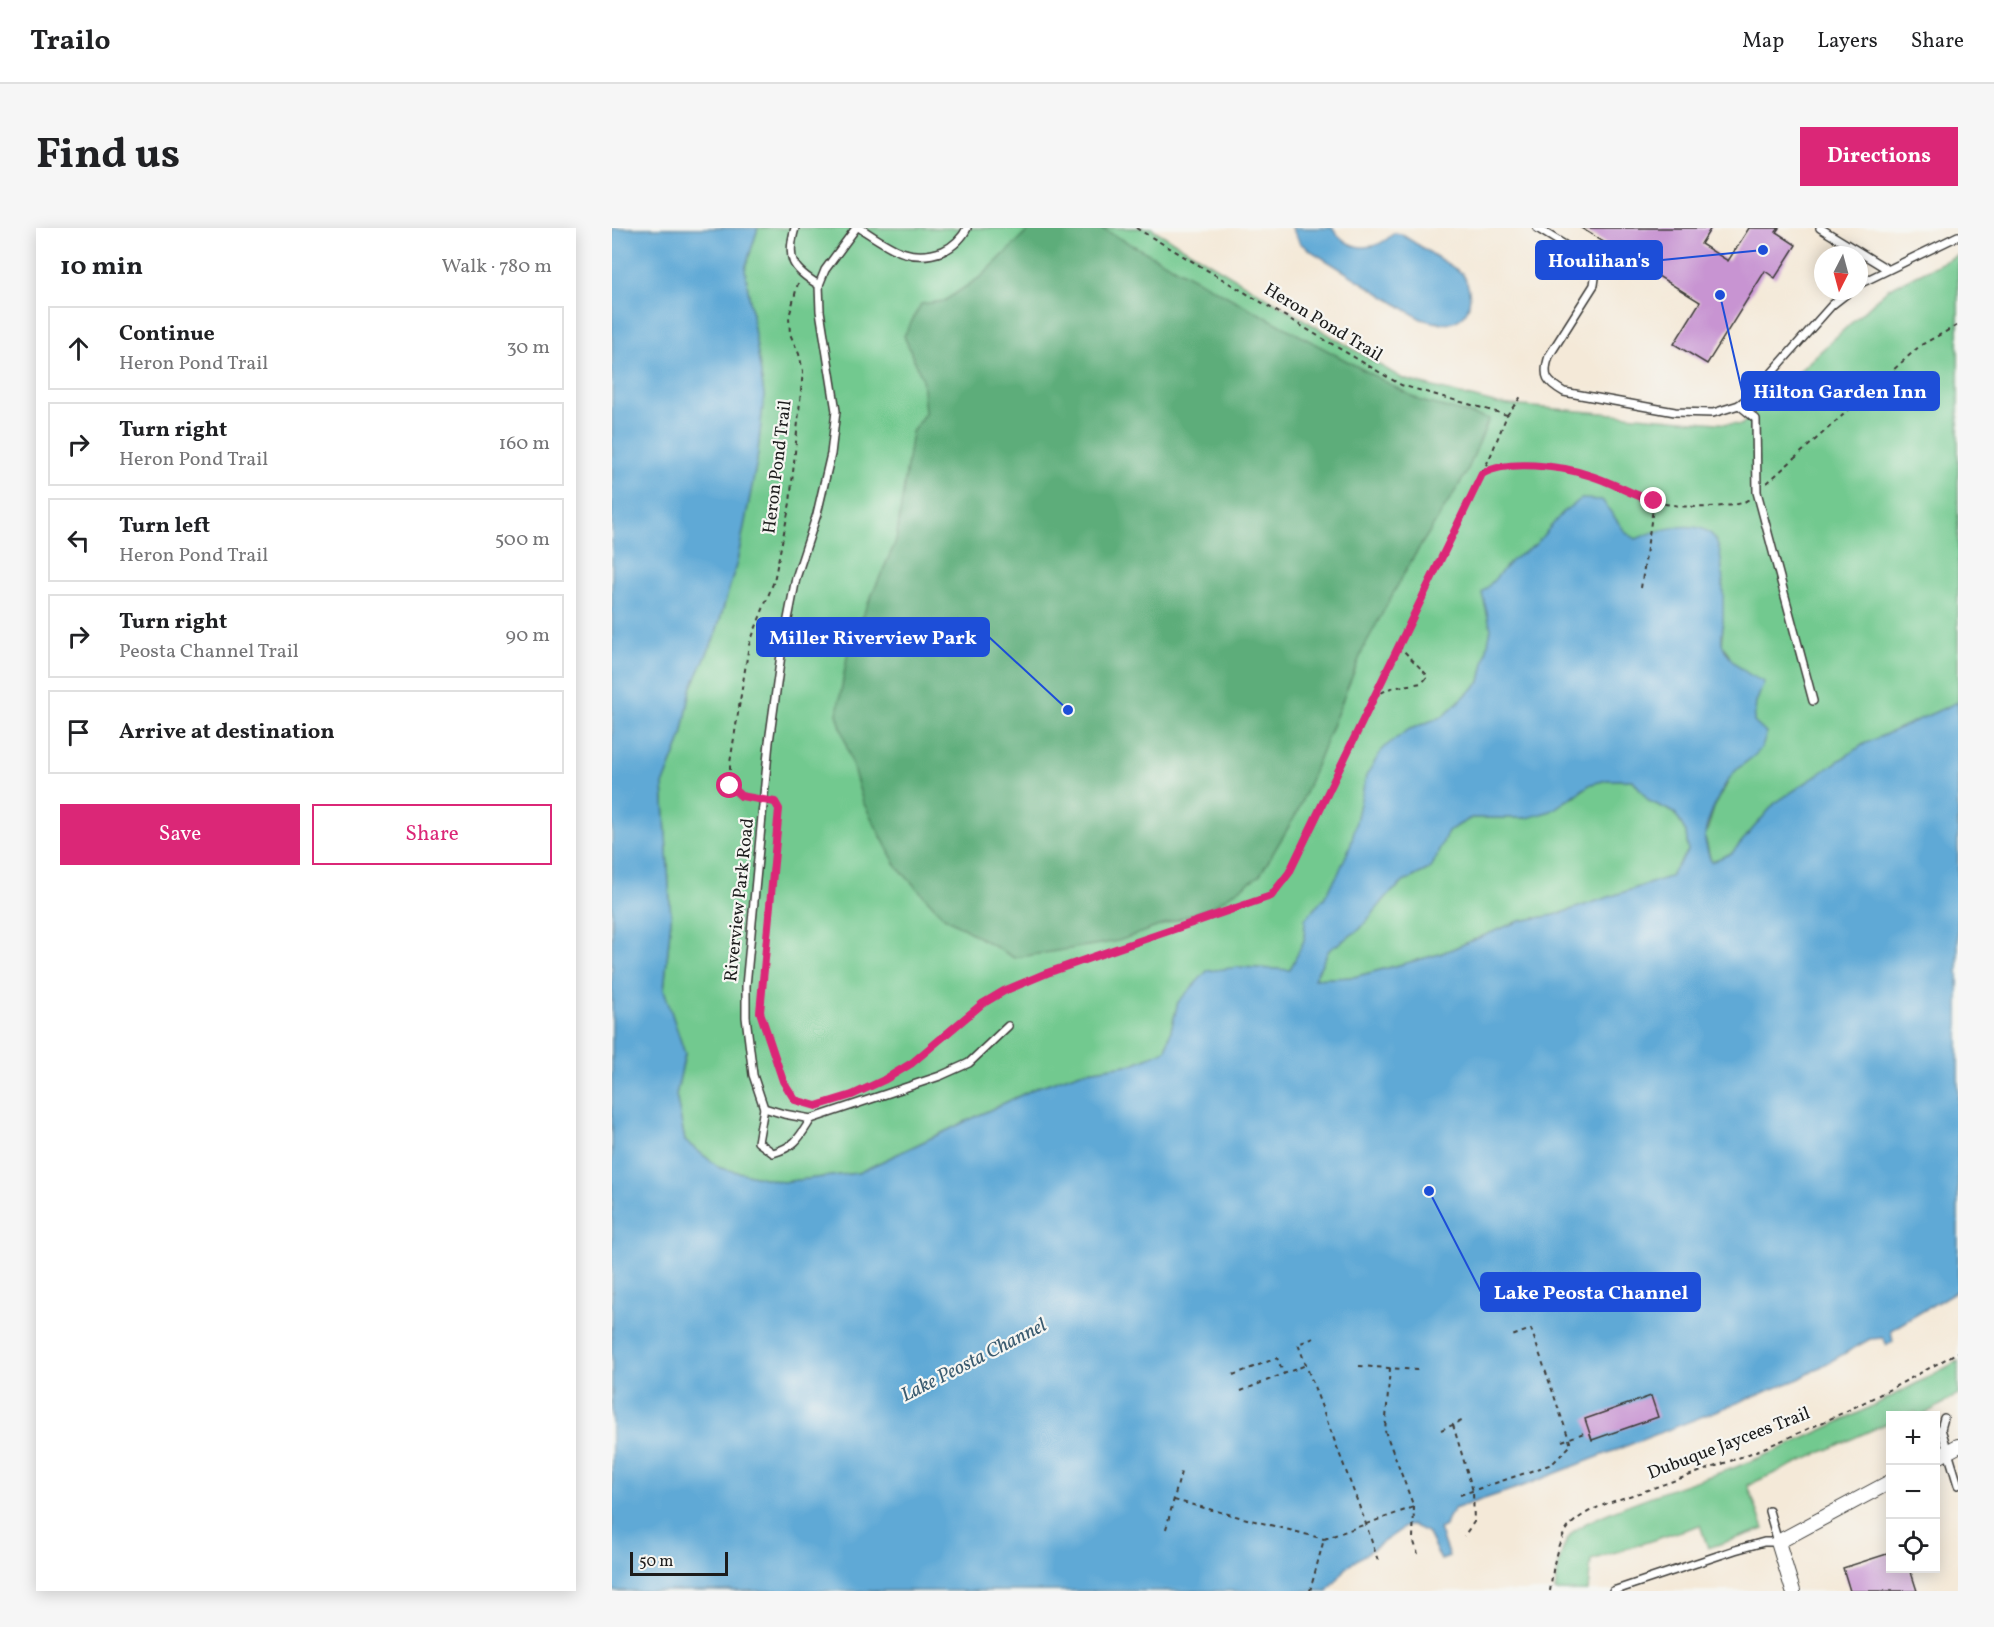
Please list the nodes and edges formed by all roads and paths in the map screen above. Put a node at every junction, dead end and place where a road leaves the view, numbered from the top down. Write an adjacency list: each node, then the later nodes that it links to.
1 (795, 228): 9 (lane)
2 (858, 228): 3 (lane); 11 (lane)
3 (967, 228)
4 (1136, 228): 16 (path, Heron Pond Trail)
5 (1537, 228): 15 (lane)
6 (1820, 228): 8 (lane)
7 (1958, 236): 8 (lane)
8 (1887, 269): 10 (lane)
9 (801, 274): 11 (lane); 24 (path, Heron Pond Trail)
10 (1868, 279)
11 (819, 285): 24 (lane, Riverview Park Road)
12 (1838, 300): 15 (lane)
13 (1958, 325): 18 (path)
14 (1523, 394): 16 (path)
15 (1739, 405): 18 (lane)
16 (1507, 415): 17 (path)
17 (1482, 474): 19 (path); 21 (path)
18 (1757, 492): 19 (path); 23 (lane)
19 (1654, 501): 20 (path)
20 (1641, 588)
21 (1398, 645): 22 (path); 22 (path)
22 (1372, 697): 26 (path)
23 (1813, 701)
24 (764, 800): 27 (path); 28 (lane, Riverview Park Road)
25 (1008, 1026): 29 (lane)
26 (852, 1095)
27 (825, 1103)
28 (765, 1107): 29 (lane); 29 (lane)
29 (811, 1119)
30 (1512, 1336): 50 (path)
31 (1314, 1338): 33 (path)
32 (1958, 1352): 63 (path, Dubuque Jaycees Trail)
33 (1306, 1365): 37 (path); 55 (path)
34 (1359, 1366): 35 (path)
35 (1390, 1368): 36 (path); 53 (path)
36 (1418, 1370)
37 (1284, 1374): 38 (path); 39 (path)
38 (1233, 1375)
39 (1241, 1390)
40 (1944, 1418): 46 (lane)
41 (1464, 1420): 42 (path)
42 (1453, 1425): 43 (path); 50 (path)
43 (1441, 1430)
44 (1584, 1433): 45 (path, bridge)
45 (1562, 1441)
46 (1953, 1449): 49 (lane)
47 (1181, 1472): 52 (path)
48 (1886, 1484): 59 (street)
49 (1958, 1485)
50 (1473, 1491): 51 (path); 57 (path)
51 (1460, 1495)
52 (1174, 1500): 56 (path); 58 (path)
53 (1414, 1507): 55 (path); 60 (path)
54 (1769, 1511): 59 (lane)
55 (1366, 1524): 58 (path); 61 (path)
56 (1166, 1529)
57 (1464, 1536)
58 (1324, 1539): 62 (path)
59 (1778, 1542): 64 (lane); 65 (street)
60 (1418, 1554)
61 (1378, 1561)
62 (1310, 1591)
63 (1550, 1591)
64 (1613, 1591)
65 (1793, 1591)

